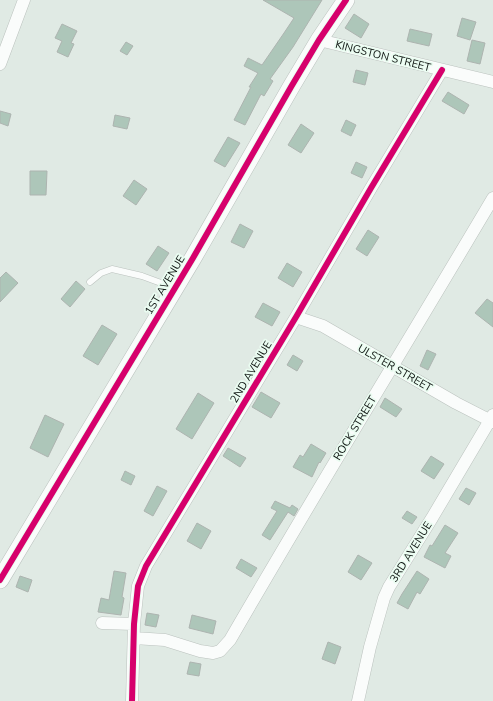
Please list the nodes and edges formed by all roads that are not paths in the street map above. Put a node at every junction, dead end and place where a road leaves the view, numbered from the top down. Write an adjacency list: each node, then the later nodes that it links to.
1 (24, 0): 4 (street)
2 (346, 0): 3 (street, 1ST AVENUE)
3 (319, 40): 5 (street, KINGSTON STREET); 9 (street, 1ST AVENUE)
4 (0, 64)
5 (442, 70): 6 (street, KINGSTON STREET); 10 (street, 2ND AVENUE)
6 (493, 82)
7 (493, 198): 11 (street, ROCK STREET)
8 (90, 282): 9 (lane)
9 (173, 291): 13 (street, 1ST AVENUE)
10 (296, 317): 11 (street, ULSTER STREET); 15 (street, 2ND AVENUE)
11 (392, 366): 12 (street, ULSTER STREET); 16 (street, ROCK STREET)
12 (492, 419): 18 (street, 3RD AVENUE)
13 (0, 580)
14 (102, 623): 15 (street)
15 (134, 624): 16 (street, 2ND AVENUE)
16 (134, 638): 17 (street, 2ND AVENUE)
17 (132, 701)
18 (358, 701)

